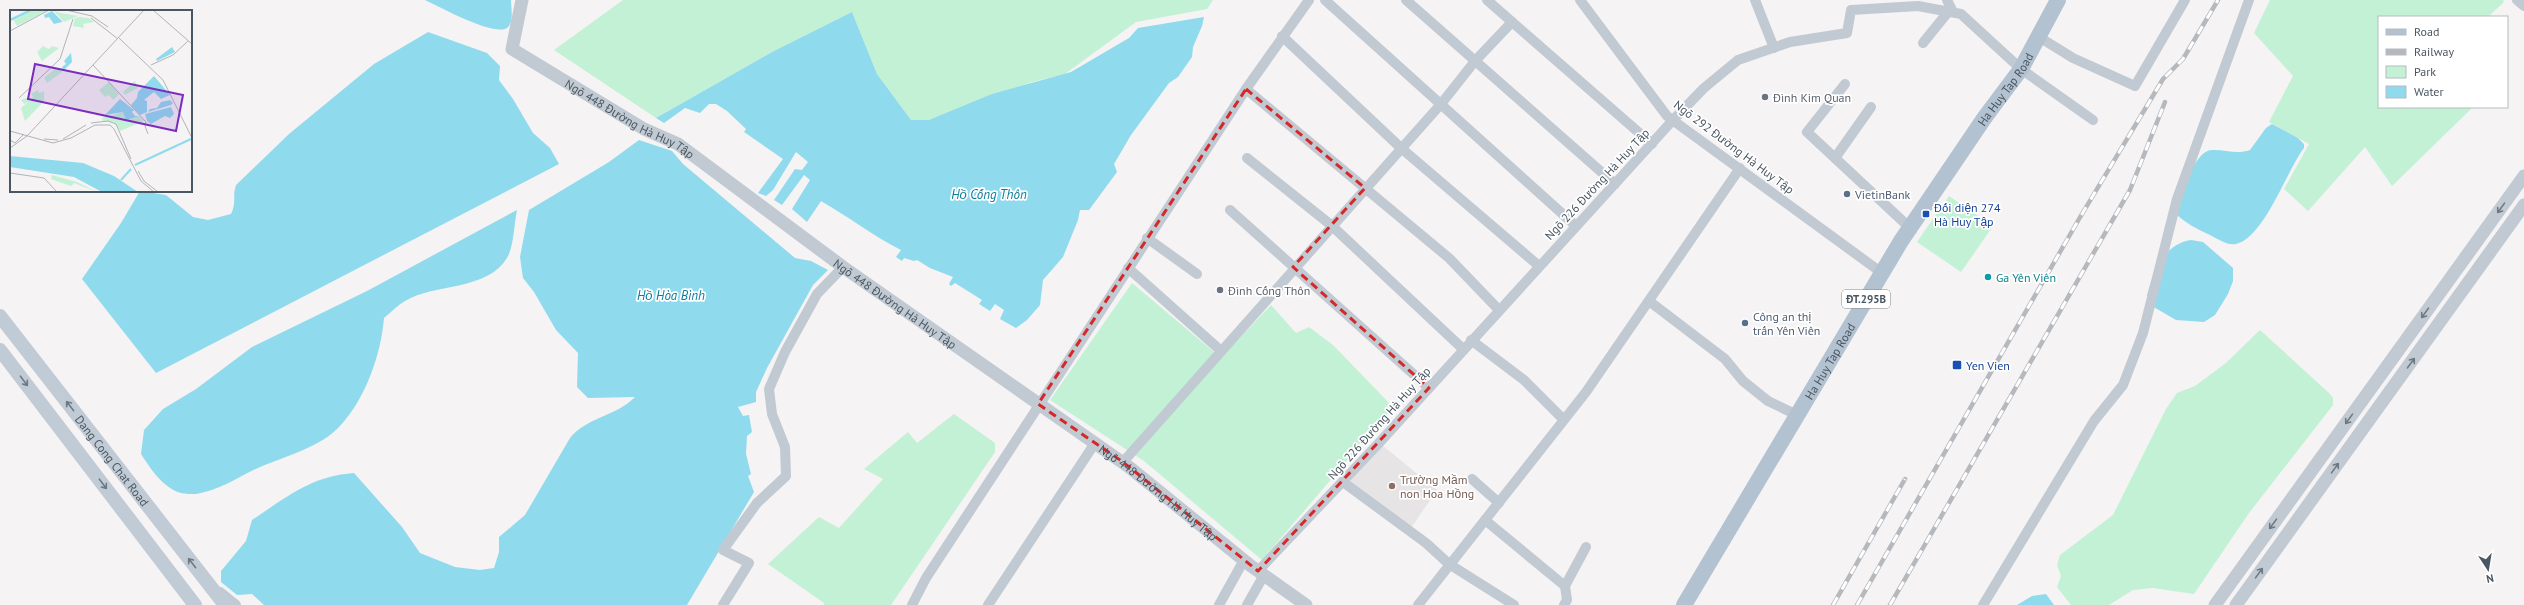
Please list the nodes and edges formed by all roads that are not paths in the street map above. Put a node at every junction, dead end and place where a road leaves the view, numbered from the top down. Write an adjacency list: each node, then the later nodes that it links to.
1 (522, 0): 45 (street, Ngõ 448 Đường Hà Huy Tập)
2 (1309, 0): 16 (street)
3 (1325, 0): 24 (street)
4 (1406, 0): 20 (street)
5 (1487, 0): 15 (street)
6 (1580, 0): 26 (street, Ngõ 292 Đường Hà Huy Tập)
7 (1755, 0): 19 (street)
8 (1947, 0): 14 (street)
9 (2058, 0): 17 (main road, Ha Huy Tap Road / ĐT.295B)
10 (2185, 0): 17 (street)
11 (2249, 0): 86 (street)
12 (2517, 0): 13 (street)
13 (2524, 6)
14 (1950, 12): 18 (street); 19 (street, Ngõ 226 Đường Hà Huy Tập); 21 (street, Ngõ 226 Đường Hà Huy Tập)
15 (1512, 22): 20 (street); 28 (street)
16 (1282, 36): 23 (street); 29 (street)
17 (2039, 37): 21 (main road, Ha Huy Tap Road / ĐT.295B)
18 (1924, 43)
19 (1774, 48): 26 (street, Ngõ 226 Đường Hà Huy Tập)
20 (1475, 61): 24 (street); 34 (street)
21 (2021, 69): 27 (street, Ngõ 226 Đường Hà Huy Tập); 40 (main road, Ha Huy Tap Road / ĐT.295B)
22 (1845, 84): 31 (street)
23 (1246, 89): 35 (street); 41 (street)
24 (1441, 104): 29 (street); 39 (street)
25 (1871, 107): 31 (street)
26 (1674, 120): 28 (street, Ngõ 226 Đường Hà Huy Tập); 32 (street, Ngõ 292 Đường Hà Huy Tập)
27 (2093, 120)
28 (1652, 144): 34 (street, Ngõ 226 Đường Hà Huy Tập)
29 (1400, 148): 35 (street); 44 (street)
30 (1247, 158): 38 (street)
31 (1835, 158): 40 (street)
32 (1740, 168): 48 (street, Ngõ 292 Đường Hà Huy Tập); 50 (street)
33 (2524, 176): 42 (street, one-way to 42)
34 (1615, 184): 39 (street, Ngõ 226 Đường Hà Huy Tập)
35 (1365, 188): 38 (street); 51 (street)
36 (2524, 205): 43 (street)
37 (1230, 210): 47 (street)
38 (1331, 226): 47 (street); 54 (street)
39 (1576, 226): 44 (street, Ngõ 226 Đường Hà Huy Tập)
40 (1910, 227): 48 (main road, Ha Huy Tap Road / ĐT.295B)
41 (1147, 238): 46 (street); 49 (street)
42 (2477, 242): 43 (street); 87 (street, one-way to 87)
43 (2490, 252): 88 (street, one-way to 43)
44 (1539, 266): 51 (street, Ngõ 226 Đường Hà Huy Tập)
45 (843, 267): 58 (street, Ngõ 448 Đường Hà Huy Tập); 76 (street)
46 (1128, 268): 56 (street); 58 (street)
47 (1293, 268): 56 (street); 57 (street)
48 (1882, 273): 59 (main road, Ha Huy Tap Road / ĐT.295B)
49 (1197, 274)
50 (1649, 301): 59 (street); 60 (street)
51 (1499, 310): 53 (street, Ngõ 226 Đường Hà Huy Tập)
52 (0, 316): 71 (main road, Dang Cong Chat Road, one-way to 52)
53 (1471, 340): 54 (street, Ngõ 226 Đường Hà Huy Tập); 60 (street)
54 (1463, 349): 57 (street, Ngõ 226 Đường Hà Huy Tập)
55 (0, 350): 73 (main road, Dang Cong Chat Road, one-way to 73)
56 (1220, 350): 62 (street)
57 (1428, 388): 64 (street, Ngõ 226 Đường Hà Huy Tập)
58 (1038, 404): 61 (street, Ngõ 448 Đường Hà Huy Tập); 77 (street)
59 (1797, 415): 85 (main road, Ha Huy Tap Road / ĐT.295B)
60 (1563, 419): 65 (street)
61 (1095, 443): 62 (street, Ngõ 448 Đường Hà Huy Tập); 78 (street)
62 (1123, 462): 68 (street, Ngõ 448 Đường Hà Huy Tập)
63 (1472, 479): 65 (street)
64 (1342, 482): 69 (street); 70 (street, Ngõ 226 Đường Hà Huy Tập)
65 (1499, 503): 66 (street)
66 (1485, 520): 69 (street); 72 (street)
67 (1586, 547): 72 (street)
68 (1244, 560): 70 (street, Ngõ 448 Đường Hà Huy Tập); 79 (street)
69 (1449, 564): 82 (street); 83 (street)
70 (1261, 573): 80 (street, Ngõ 226 Đường Hà Huy Tập); 81 (street, Ngõ 448 Đường Hà Huy Tập)
71 (204, 578): 74 (main road, Dang Cong Chat Road); 75 (street)
72 (1565, 586): 84 (street)
73 (195, 605)
74 (225, 605)
75 (236, 605)
76 (723, 605)
77 (912, 605)
78 (988, 605)
79 (1219, 605)
80 (1247, 605)
81 (1306, 605)
82 (1418, 605)
83 (1514, 605)
84 (1564, 605)
85 (1684, 605)
86 (1983, 605)
87 (2215, 605)
88 (2236, 605)

